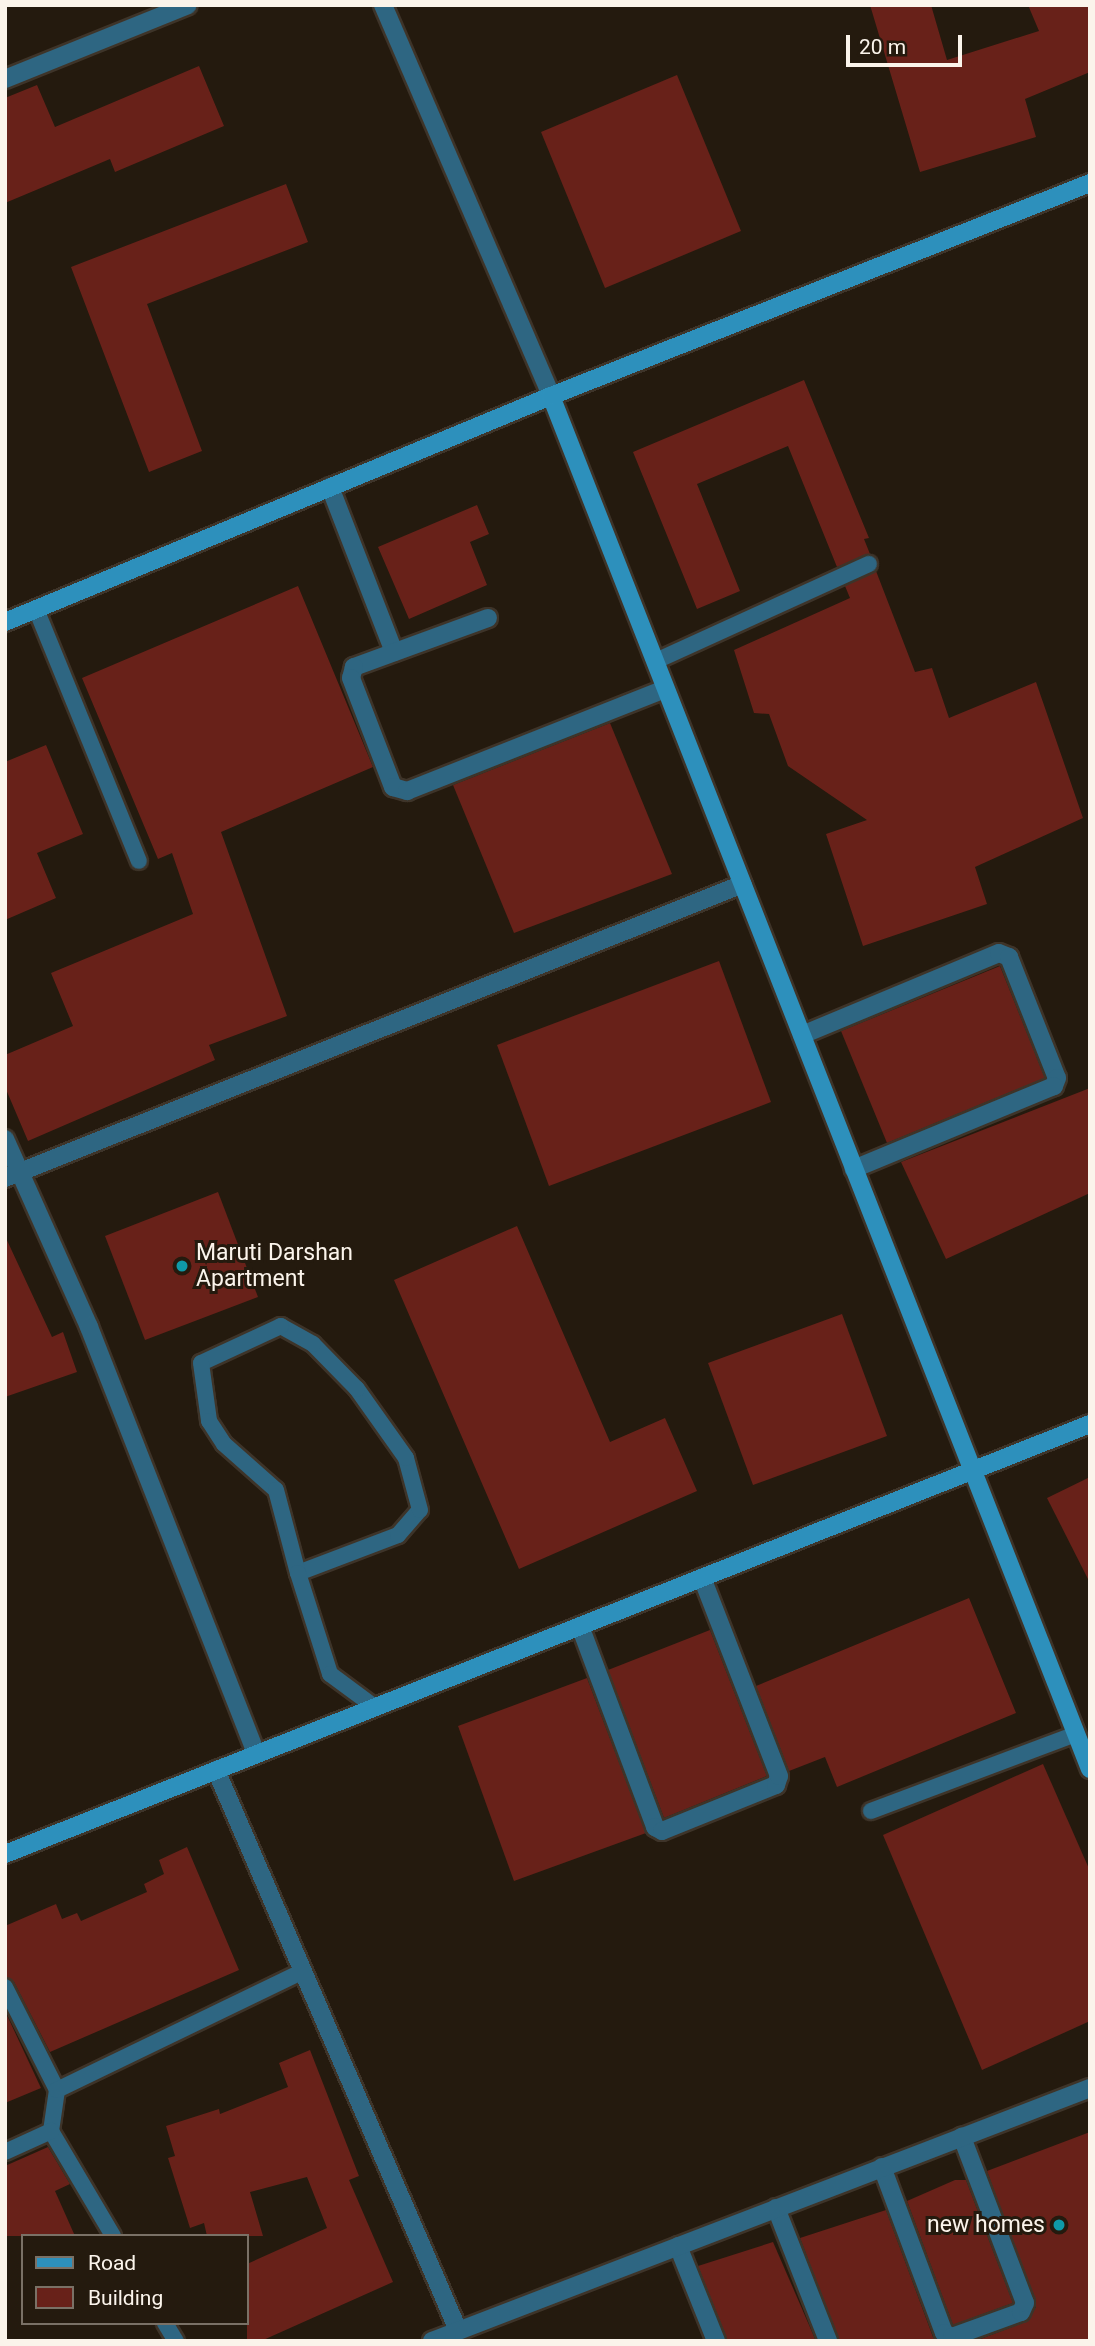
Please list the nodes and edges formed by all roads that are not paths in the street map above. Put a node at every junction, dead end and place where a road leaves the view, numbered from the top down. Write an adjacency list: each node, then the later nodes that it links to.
1 (188, 5): 3 (street)
2 (383, 5): 5 (street)
3 (5, 79)
4 (1090, 183): 5 (street)
5 (551, 396): 6 (street); 12 (street)
6 (330, 487): 8 (street); 11 (street)
7 (869, 564): 12 (lane)
8 (36, 609): 10 (street); 14 (lane)
9 (488, 618): 11 (street)
10 (5, 621)
11 (394, 652): 13 (street)
12 (656, 661): 13 (street)
13 (664, 689): 15 (street)
14 (139, 861)
15 (743, 884): 16 (street); 19 (street)
16 (802, 1035): 18 (street); 18 (street)
17 (5, 1139): 19 (street)
18 (855, 1169): 21 (street)
19 (12, 1175): 27 (street)
20 (1090, 1424): 21 (street)
21 (973, 1470): 23 (street); 26 (street)
22 (298, 1573): 22 (lane); 25 (lane)
23 (702, 1577): 24 (street); 24 (street)
24 (580, 1626): 25 (street)
25 (376, 1708): 27 (street)
26 (1076, 1734): 29 (street); 30 (lane)
27 (257, 1754): 28 (street)
28 (216, 1769): 31 (street); 32 (street)
29 (1090, 1769)
30 (871, 1811)
31 (5, 1854)
32 (303, 1971): 35 (lane); 44 (street)
33 (5, 1987): 35 (lane)
34 (1090, 2088): 37 (street)
35 (57, 2091): 36 (lane)
36 (51, 2131): 38 (lane); 41 (lane)
37 (962, 2137): 39 (street); 39 (street)
38 (5, 2152)
39 (882, 2167): 40 (street)
40 (771, 2210): 42 (street); 48 (street); 49 (street)
41 (112, 2234)
42 (678, 2246): 44 (street); 47 (street)
43 (166, 2325): 45 (lane)
44 (458, 2330): 46 (street)
45 (176, 2341)
46 (432, 2341)
47 (716, 2341)
48 (816, 2341)
49 (828, 2341)

